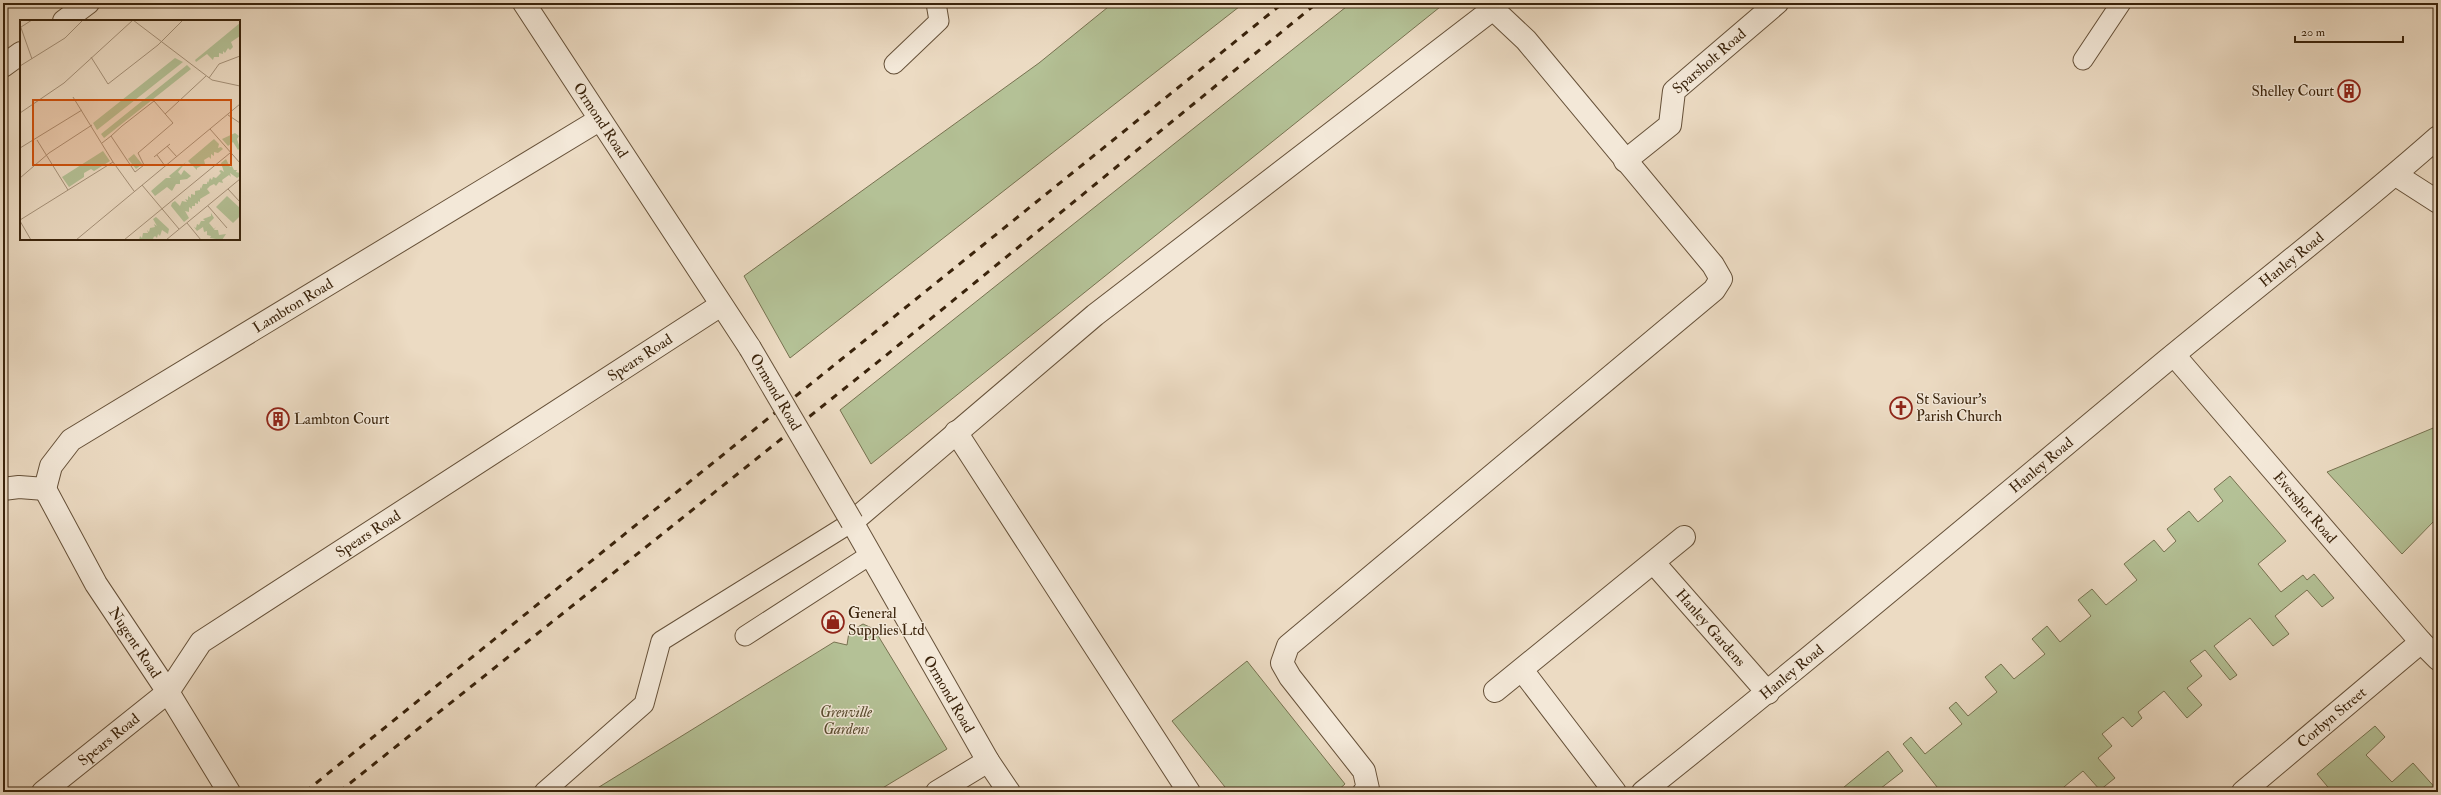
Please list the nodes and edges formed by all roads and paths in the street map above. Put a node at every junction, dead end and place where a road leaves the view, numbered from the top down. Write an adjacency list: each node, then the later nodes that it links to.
1 (88, 3): 7 (street)
2 (524, 3): 10 (street, Ormond Road)
3 (936, 3): 9 (lane)
4 (1777, 3): 12 (street, Sparsholt Road)
5 (2121, 3): 8 (lane)
6 (1494, 6): 12 (street); 17 (street)
7 (65, 20)
8 (2083, 60)
9 (894, 64)
10 (599, 120): 15 (street, Ormond Road); 19 (street, Lambton Road)
11 (2438, 137): 13 (street, Hanley Road)
12 (1625, 161): 38 (street)
13 (2396, 174): 14 (street); 16 (street, Hanley Road)
14 (2438, 202)
15 (721, 305): 20 (street, Ormond Road, bridge); 29 (street, Spears Road)
16 (2174, 355): 25 (street, Evershot Road); 30 (street, Hanley Road)
17 (956, 432): 20 (street); 37 (street)
18 (3, 489): 19 (street)
19 (45, 489): 29 (street, Nugent Road)
20 (852, 522): 22 (street, Ormond Road); 34 (lane)
21 (1684, 537): 23 (street)
22 (870, 555): 24 (lane); 31 (street, Ormond Road)
23 (1654, 563): 27 (street); 30 (street, Hanley Gardens)
24 (745, 636)
25 (2421, 642): 26 (street, Evershot Road); 41 (street, Corbyn Street)
26 (2438, 659)
27 (1522, 670): 28 (street); 39 (street)
28 (1495, 691)
29 (168, 692): 32 (street, Spears Road); 33 (street, Nugent Road)
30 (1768, 693): 40 (street, Hanley Road)
31 (988, 761): 35 (street); 36 (street, Ormond Road)
32 (43, 792)
33 (229, 792)
34 (544, 792)
35 (937, 792)
36 (1010, 792)
37 (1189, 792)
38 (1364, 792)
39 (1615, 792)
40 (1643, 792)
41 (2243, 792)

